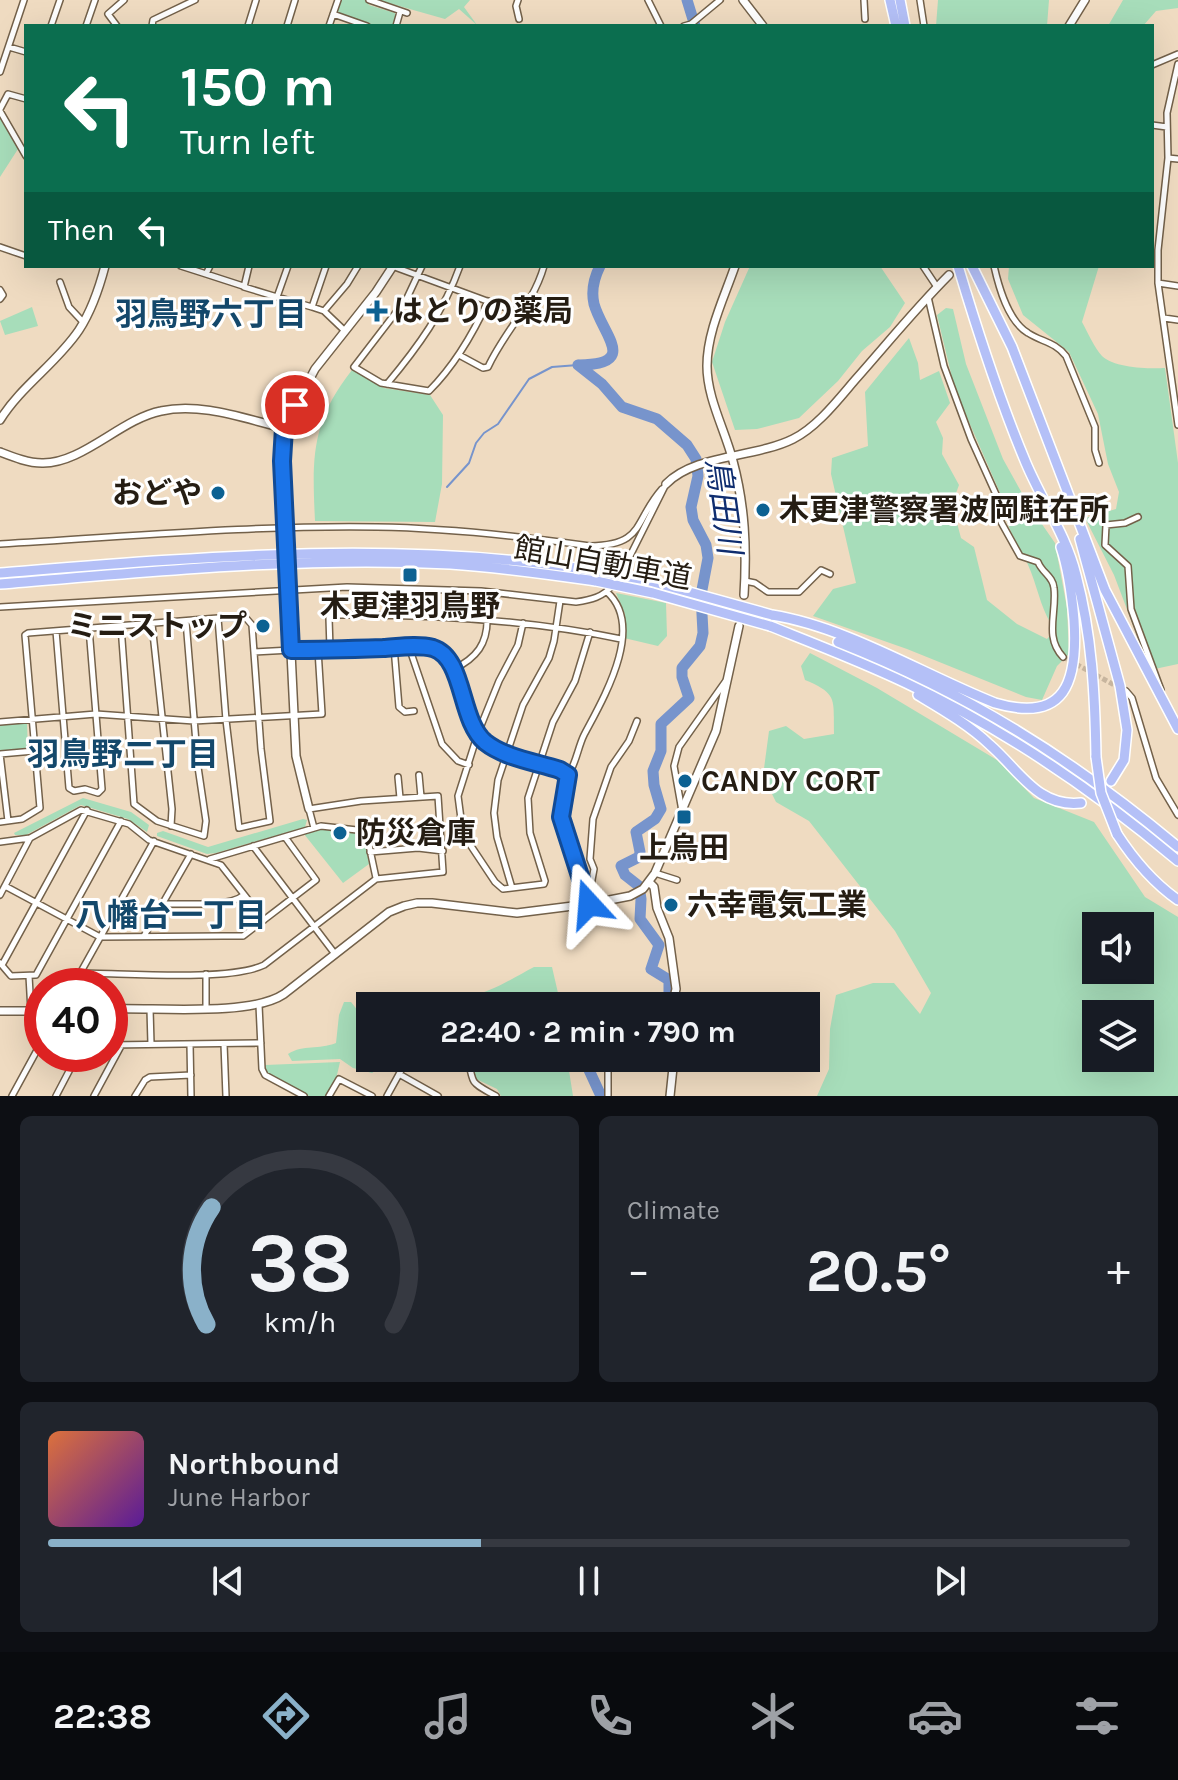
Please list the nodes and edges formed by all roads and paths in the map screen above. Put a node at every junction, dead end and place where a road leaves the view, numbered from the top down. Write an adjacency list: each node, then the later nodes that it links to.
1 (24, 0): 38 (street)
2 (60, 0): 22 (street)
3 (95, 0): 23 (street)
4 (124, 0): 24 (street)
5 (195, 0): 25 (street)
6 (256, 0): 26 (street)
7 (295, 0): 27 (street)
8 (338, 0): 19 (street)
9 (369, 0): 30 (street)
10 (518, 0): 20 (street)
11 (648, 0): 31 (street)
12 (720, 0): 32 (street)
13 (864, 0): 21 (street)
14 (890, 0): 34 (highway)
15 (900, 0): 35 (highway)
16 (920, 0): 36 (street)
17 (1085, 0): 37 (street)
18 (744, 1): 33 (street)
19 (333, 14): 28 (street); 29 (street)
20 (519, 19)
21 (865, 19)
22 (52, 24)
23 (87, 24)
24 (116, 24)
25 (152, 24)
26 (249, 24)
27 (288, 24)
28 (330, 24)
29 (361, 24)
30 (397, 24)
31 (660, 24)
32 (691, 24)
33 (761, 24)
34 (896, 24)
35 (905, 24)
36 (924, 24)
37 (1070, 24)
38 (9, 47): 39 (street); 43 (street)
39 (24, 51)
40 (1178, 54): 41 (street)
41 (1154, 64)
42 (1178, 64): 47 (street)
43 (0, 72)
44 (24, 98): 45 (street)
45 (0, 110): 48 (street)
46 (1154, 125): 47 (street)
47 (1167, 127): 49 (street)
48 (24, 152)
49 (1168, 158): 50 (street); 74 (street)
50 (1178, 159)
51 (0, 247): 52 (street)
52 (24, 253)
53 (104, 268): 89 (street)
54 (187, 268): 70 (street)
55 (209, 268): 70 (street)
56 (249, 268): 76 (street)
57 (287, 268): 80 (street)
58 (325, 268): 84 (street)
59 (357, 268): 86 (street)
60 (391, 268): 90 (street)
61 (397, 268): 72 (street)
62 (421, 268): 72 (street)
63 (459, 268): 78 (street)
64 (543, 268): 91 (street)
65 (734, 268): 97 (street)
66 (924, 268): 77 (street)
67 (959, 268): 101 (highway)
68 (973, 268): 99 (highway)
69 (995, 268): 98 (street)
70 (206, 274): 76 (street)
71 (949, 275): 77 (street)
72 (419, 276): 78 (street); 92 (street)
73 (60, 282): 89 (street)
74 (1158, 283): 75 (street); 87 (street)
75 (1178, 286)
76 (244, 287): 80 (street)
77 (937, 287): 81 (street)
78 (452, 288): 83 (street); 92 (street)
79 (0, 290): 82 (street)
80 (277, 297): 84 (street)
81 (928, 297): 97 (street); 134 (street)
82 (0, 299)
83 (488, 301): 85 (street); 91 (street)
84 (312, 307): 86 (street)
85 (506, 308)
86 (324, 311): 90 (street)
87 (1164, 318): 88 (street); 94 (street)
88 (1178, 320)
89 (83, 322): 93 (street)
90 (345, 331): 95 (street)
91 (459, 355): 92 (street)
92 (387, 385)
93 (0, 420)
94 (1178, 425)
95 (284, 428): 96 (street); 103 (street)
96 (0, 452)
97 (732, 458): 100 (street); 108 (street)
98 (1099, 463)
99 (1064, 481): 152 (highway); 162 (highway)
100 (666, 484): 103 (street); 111 (street)
101 (1048, 506): 118 (highway); 196 (highway, bridge)
102 (1138, 517): 148 (street)
103 (285, 529): 104 (street); 110 (street, bridge)
104 (0, 544)
105 (0, 573): 107 (highway, 館山自動車道)
106 (830, 574): 108 (street)
107 (596, 576): 109 (highway, 館山自動車道); 118 (highway, 館山自動車道, bridge)
108 (745, 581): 112 (street)
109 (0, 584)
110 (288, 590): 113 (street); 114 (street); 130 (street)
111 (607, 592): 113 (street); 127 (street)
112 (744, 595)
113 (560, 601): 124 (street)
114 (0, 607)
115 (218, 618): 117 (street); 133 (street); 147 (street)
116 (487, 618): 119 (street); 132 (street); 135 (street)
117 (186, 621): 120 (street); 149 (street)
118 (771, 621): 137 (highway, 館山自動車道); 181 (highway, 館山自動車道)
119 (523, 623): 124 (street); 153 (street)
120 (152, 624): 121 (street); 146 (street)
121 (121, 626): 123 (street); 142 (street)
122 (739, 626): 136 (street)
123 (89, 628): 125 (street); 140 (street)
124 (557, 628): 126 (street); 156 (street)
125 (56, 631): 141 (street); 145 (street)
126 (590, 632): 127 (street); 157 (street)
127 (621, 639): 160 (street)
128 (394, 647): 129 (street); 132 (street); 139 (street)
129 (409, 647): 135 (street); 158 (street)
130 (291, 650): 131 (street); 133 (street); 143 (street)
131 (318, 650): 132 (street); 143 (street)
132 (330, 650)
133 (254, 652): 144 (street)
134 (1063, 657)
135 (454, 669): 153 (street)
136 (729, 678): 169 (street); 169 (street)
137 (906, 683): 165 (highway); 186 (highway, 館山自動車道)
138 (1126, 691): 166 (street)
139 (414, 711)
140 (96, 714): 141 (street); 141 (street); 142 (street)
141 (63, 715): 145 (street)
142 (129, 715): 146 (street); 174 (street)
143 (294, 716): 144 (street); 167 (street)
144 (258, 718): 147 (street); 147 (street)
145 (30, 719): 151 (street); 154 (street)
146 (162, 719): 149 (street); 174 (street)
147 (226, 720): 149 (street)
148 (1178, 720)
149 (194, 721): 174 (street)
150 (637, 721): 199 (street)
151 (0, 722)
152 (1178, 729)
153 (478, 733): 156 (street); 158 (street)
154 (34, 751): 155 (street); 171 (street)
155 (0, 754): 171 (street)
156 (506, 754): 157 (street); 192 (street)
157 (538, 763): 160 (street); 192 (street)
158 (469, 765): 192 (street)
159 (419, 775): 163 (street)
160 (568, 775): 199 (street)
161 (398, 777): 164 (street)
162 (1111, 781)
163 (421, 797): 164 (street); 182 (street)
164 (400, 798): 167 (street)
165 (1081, 803)
166 (1175, 806): 170 (street)
167 (309, 809): 175 (street)
168 (87, 810): 172 (street); 177 (street); 197 (street)
169 (682, 811): 187 (street)
170 (1178, 815)
171 (8, 821): 173 (street)
172 (121, 821): 178 (street); 200 (street)
173 (0, 822)
174 (171, 826)
175 (314, 828): 176 (street); 183 (street)
176 (285, 837): 180 (street); 195 (street)
177 (30, 838): 179 (street); 191 (street)
178 (154, 841): 184 (street); 203 (street)
179 (0, 842)
180 (253, 846): 185 (street); 195 (street)
181 (1178, 847)
182 (443, 851): 183 (street); 188 (street)
183 (370, 852): 188 (street)
184 (191, 854): 185 (street); 198 (street)
185 (209, 860): 194 (street)
186 (1178, 861)
187 (655, 873): 189 (street); 190 (street)
188 (376, 879): 202 (street)
189 (677, 880)
190 (649, 882): 199 (street); 212 (street)
191 (5, 886): 193 (street); 197 (street)
192 (512, 888)
193 (0, 895)
194 (244, 895): 198 (street); 201 (street)
195 (292, 899): 201 (street); 202 (street)
196 (1178, 900)
197 (36, 903): 200 (street); 206 (street)
198 (162, 904): 204 (street)
199 (589, 904): 205 (street)
200 (67, 919): 203 (street); 207 (street)
201 (264, 920): 204 (street)
202 (314, 927): 205 (street); 210 (street)
203 (100, 937): 204 (street); 208 (street)
204 (143, 937)
205 (335, 955): 213 (street)
206 (1, 964): 211 (street)
207 (41, 968)
208 (83, 968)
209 (128, 973): 210 (street)
210 (206, 974): 215 (street)
211 (24, 976)
212 (675, 992)
213 (259, 1005): 215 (street); 219 (street)
214 (150, 1008): 215 (street); 216 (street); 220 (street)
215 (206, 1008)
216 (128, 1009)
217 (0, 1011): 218 (street)
218 (24, 1011)
219 (261, 1043): 222 (street); 239 (street)
220 (151, 1044): 221 (street); 223 (street)
221 (190, 1044): 222 (street); 231 (street)
222 (224, 1044): 232 (street)
223 (128, 1045)
224 (26, 1072): 233 (street)
225 (69, 1072): 234 (street)
226 (107, 1072): 235 (street)
227 (469, 1072): 244 (street)
228 (608, 1072): 245 (street)
229 (673, 1072): 246 (street)
230 (399, 1074): 242 (street); 243 (street)
231 (191, 1075): 236 (street); 237 (street)
232 (226, 1093): 238 (street)
233 (12, 1096)
234 (56, 1096)
235 (94, 1096)
236 (135, 1096)
237 (191, 1096)
238 (235, 1096)
239 (304, 1096)
240 (329, 1096): 241 (street)
241 (372, 1096)
242 (387, 1096)
243 (438, 1096)
244 (496, 1096)
245 (608, 1096)
246 (670, 1096)

